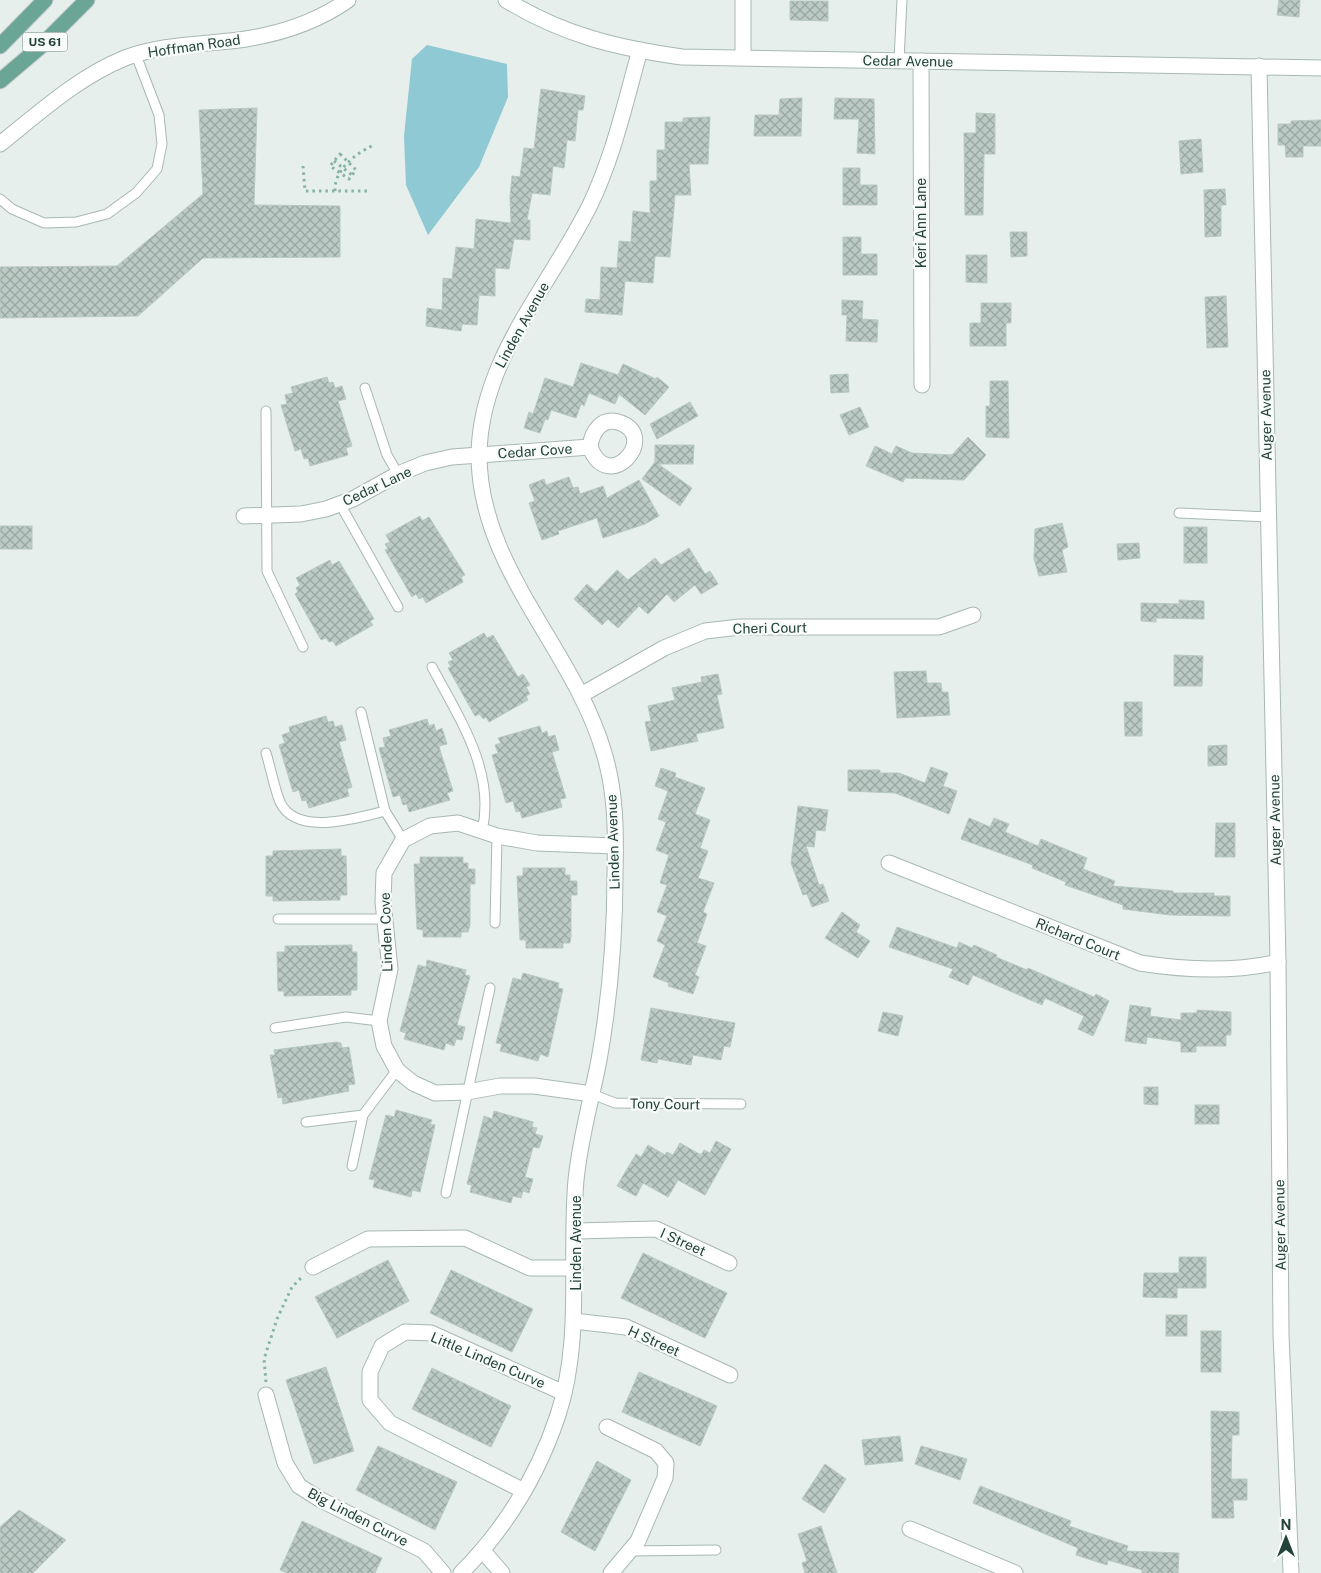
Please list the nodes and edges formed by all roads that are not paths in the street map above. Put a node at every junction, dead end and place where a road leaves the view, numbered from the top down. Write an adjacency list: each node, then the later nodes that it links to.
1 (45, 0): 7 (main road, US 61)
2 (87, 0): 15 (main road, US 61)
3 (348, 0): 9 (street, Hoffman Road)
4 (506, 0): 8 (street, Cedar Avenue)
5 (743, 0): 10 (street)
6 (902, 0): 11 (lane)
7 (0, 46)
8 (640, 50): 10 (street, Cedar Avenue); 22 (street, Linden Avenue)
9 (136, 55): 16 (street, Hoffman Road); 17 (lane)
10 (743, 57): 11 (street, Cedar Avenue)
11 (899, 60): 12 (street, Cedar Avenue)
12 (921, 61): 13 (street, Cedar Avenue); 18 (street, Keri Ann Lane)
13 (1259, 66): 14 (street, Cedar Avenue); 28 (street, Auger Avenue)
14 (1321, 68)
15 (0, 81)
16 (0, 144)
17 (0, 199)
18 (922, 385)
19 (365, 388): 23 (lane)
20 (266, 411): 27 (lane)
21 (590, 447): 22 (street, Cedar Cove)
22 (480, 456): 23 (street, Cedar Lane); 33 (street, Linden Avenue)
23 (398, 474): 24 (street, Cedar Lane)
24 (340, 504): 27 (street, Cedar Lane); 29 (lane)
25 (1179, 513): 28 (lane)
26 (244, 516): 27 (street, Cedar Lane)
27 (265, 516): 31 (lane)
28 (1269, 517): 44 (street, Auger Avenue)
29 (398, 607)
30 (973, 615): 33 (street, Cheri Court)
31 (303, 647)
32 (432, 668): 37 (lane)
33 (581, 695): 39 (street, Linden Avenue)
34 (361, 712): 36 (lane)
35 (266, 753): 36 (lane)
36 (385, 811): 38 (lane)
37 (490, 833): 38 (street); 39 (street); 43 (lane)
38 (403, 840): 42 (street, Linden Cove)
39 (616, 846): 50 (street, Linden Avenue)
40 (888, 863): 44 (street, Richard Court)
41 (278, 919): 42 (lane)
42 (386, 919): 46 (street, Linden Cove)
43 (495, 923)
44 (1278, 962): 75 (street, Auger Avenue)
45 (490, 988): 49 (lane)
46 (379, 1021): 47 (lane); 48 (street, Linden Cove)
47 (275, 1028)
48 (397, 1070): 49 (street, Linden Cove); 52 (lane)
49 (467, 1092): 50 (street, Linden Cove); 55 (lane)
50 (592, 1094): 51 (lane, Tony Court); 56 (street, Linden Avenue)
51 (741, 1104)
52 (364, 1115): 53 (lane); 54 (lane)
53 (306, 1122)
54 (352, 1166)
55 (446, 1193)
56 (575, 1231): 57 (street, I Street); 59 (street, Linden Avenue)
57 (729, 1263)
58 (313, 1267): 59 (street)
59 (575, 1268): 60 (street, Linden Avenue)
60 (574, 1322): 61 (street, H Street); 62 (street, Linden Avenue)
61 (730, 1375)
62 (564, 1393): 65 (street, Linden Avenue); 65 (street, Little Linden Curve)
63 (266, 1395): 70 (street, Big Linden Curve)
64 (608, 1427): 69 (street)
65 (524, 1491): 68 (street, Linden Avenue)
66 (910, 1529): 74 (street)
67 (716, 1550): 69 (lane)
68 (483, 1551): 71 (street, Linden Avenue); 72 (street)
69 (630, 1551): 73 (street)
70 (443, 1573)
71 (461, 1573)
72 (502, 1573)
73 (611, 1573)
74 (1015, 1573)
75 (1290, 1573)

